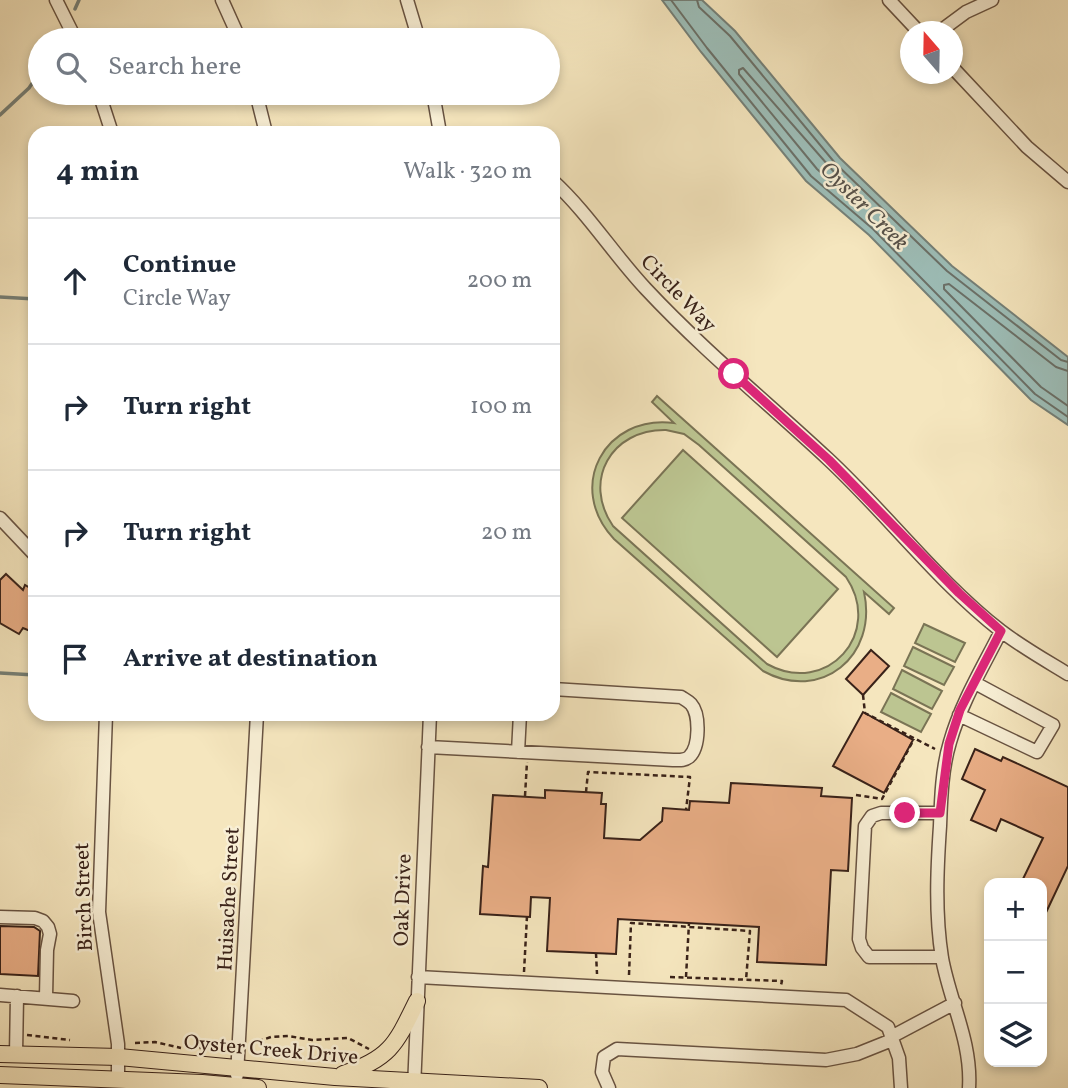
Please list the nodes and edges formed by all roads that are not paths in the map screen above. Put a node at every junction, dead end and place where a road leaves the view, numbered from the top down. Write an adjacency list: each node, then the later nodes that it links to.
1 (56, 0): 8 (street)
2 (222, 0): 9 (street)
3 (407, 0): 10 (street)
4 (889, 0): 6 (street)
5 (992, 0): 7 (street)
6 (909, 21)
7 (954, 21)
8 (70, 28)
9 (235, 28)
10 (415, 28)
11 (963, 79): 18 (street)
12 (103, 105): 15 (street)
13 (259, 105): 16 (street)
14 (435, 105): 17 (street)
15 (110, 126)
16 (264, 126)
17 (439, 126)
18 (1068, 182)
19 (560, 188): 22 (street, Circle Way)
20 (0, 518): 21 (street)
21 (28, 548)
22 (1001, 631): 23 (street, Circle Way); 24 (street)
23 (1068, 674)
24 (975, 683): 26 (street); 26 (street)
25 (560, 690): 32 (street)
26 (959, 715): 33 (street)
27 (106, 721): 44 (street, Birch Street)
28 (257, 721): 46 (street, Huisache Street)
29 (430, 721): 31 (street, Oak Drive)
30 (521, 721): 32 (street)
31 (428, 747): 32 (street); 36 (street, Oak Drive)
32 (523, 752)
33 (940, 813): 35 (street); 35 (street)
34 (0, 917): 39 (street)
35 (942, 957): 42 (street)
36 (418, 977): 41 (street, Oak Drive); 43 (street)
37 (0, 995): 38 (street)
38 (18, 996): 39 (street); 45 (street)
39 (46, 997): 40 (street)
40 (73, 1000)
41 (417, 1001): 47 (main road); 51 (street, Oak Drive)
42 (955, 1003): 43 (street); 57 (street)
43 (892, 1038): 55 (street); 56 (street)
44 (118, 1051): 45 (main road, Oyster Creek Drive); 46 (main road, Oyster Creek Drive); 50 (street, Birch Street)
45 (8, 1054)
46 (238, 1066): 47 (main road, Oyster Creek Drive); 52 (street, Huisache Street)
47 (335, 1077): 51 (main road, Oyster Creek Drive)
48 (9, 1079): 49 (main road, Oyster Creek Drive)
49 (71, 1082): 50 (main road, Oyster Creek Drive)
50 (109, 1082): 52 (main road, Oyster Creek Drive)
51 (414, 1085): 54 (main road, Oyster Creek Drive)
52 (236, 1086): 53 (main road, Oyster Creek Drive)
53 (258, 1088)
54 (539, 1088)
55 (609, 1088)
56 (901, 1088)
57 (969, 1088)

